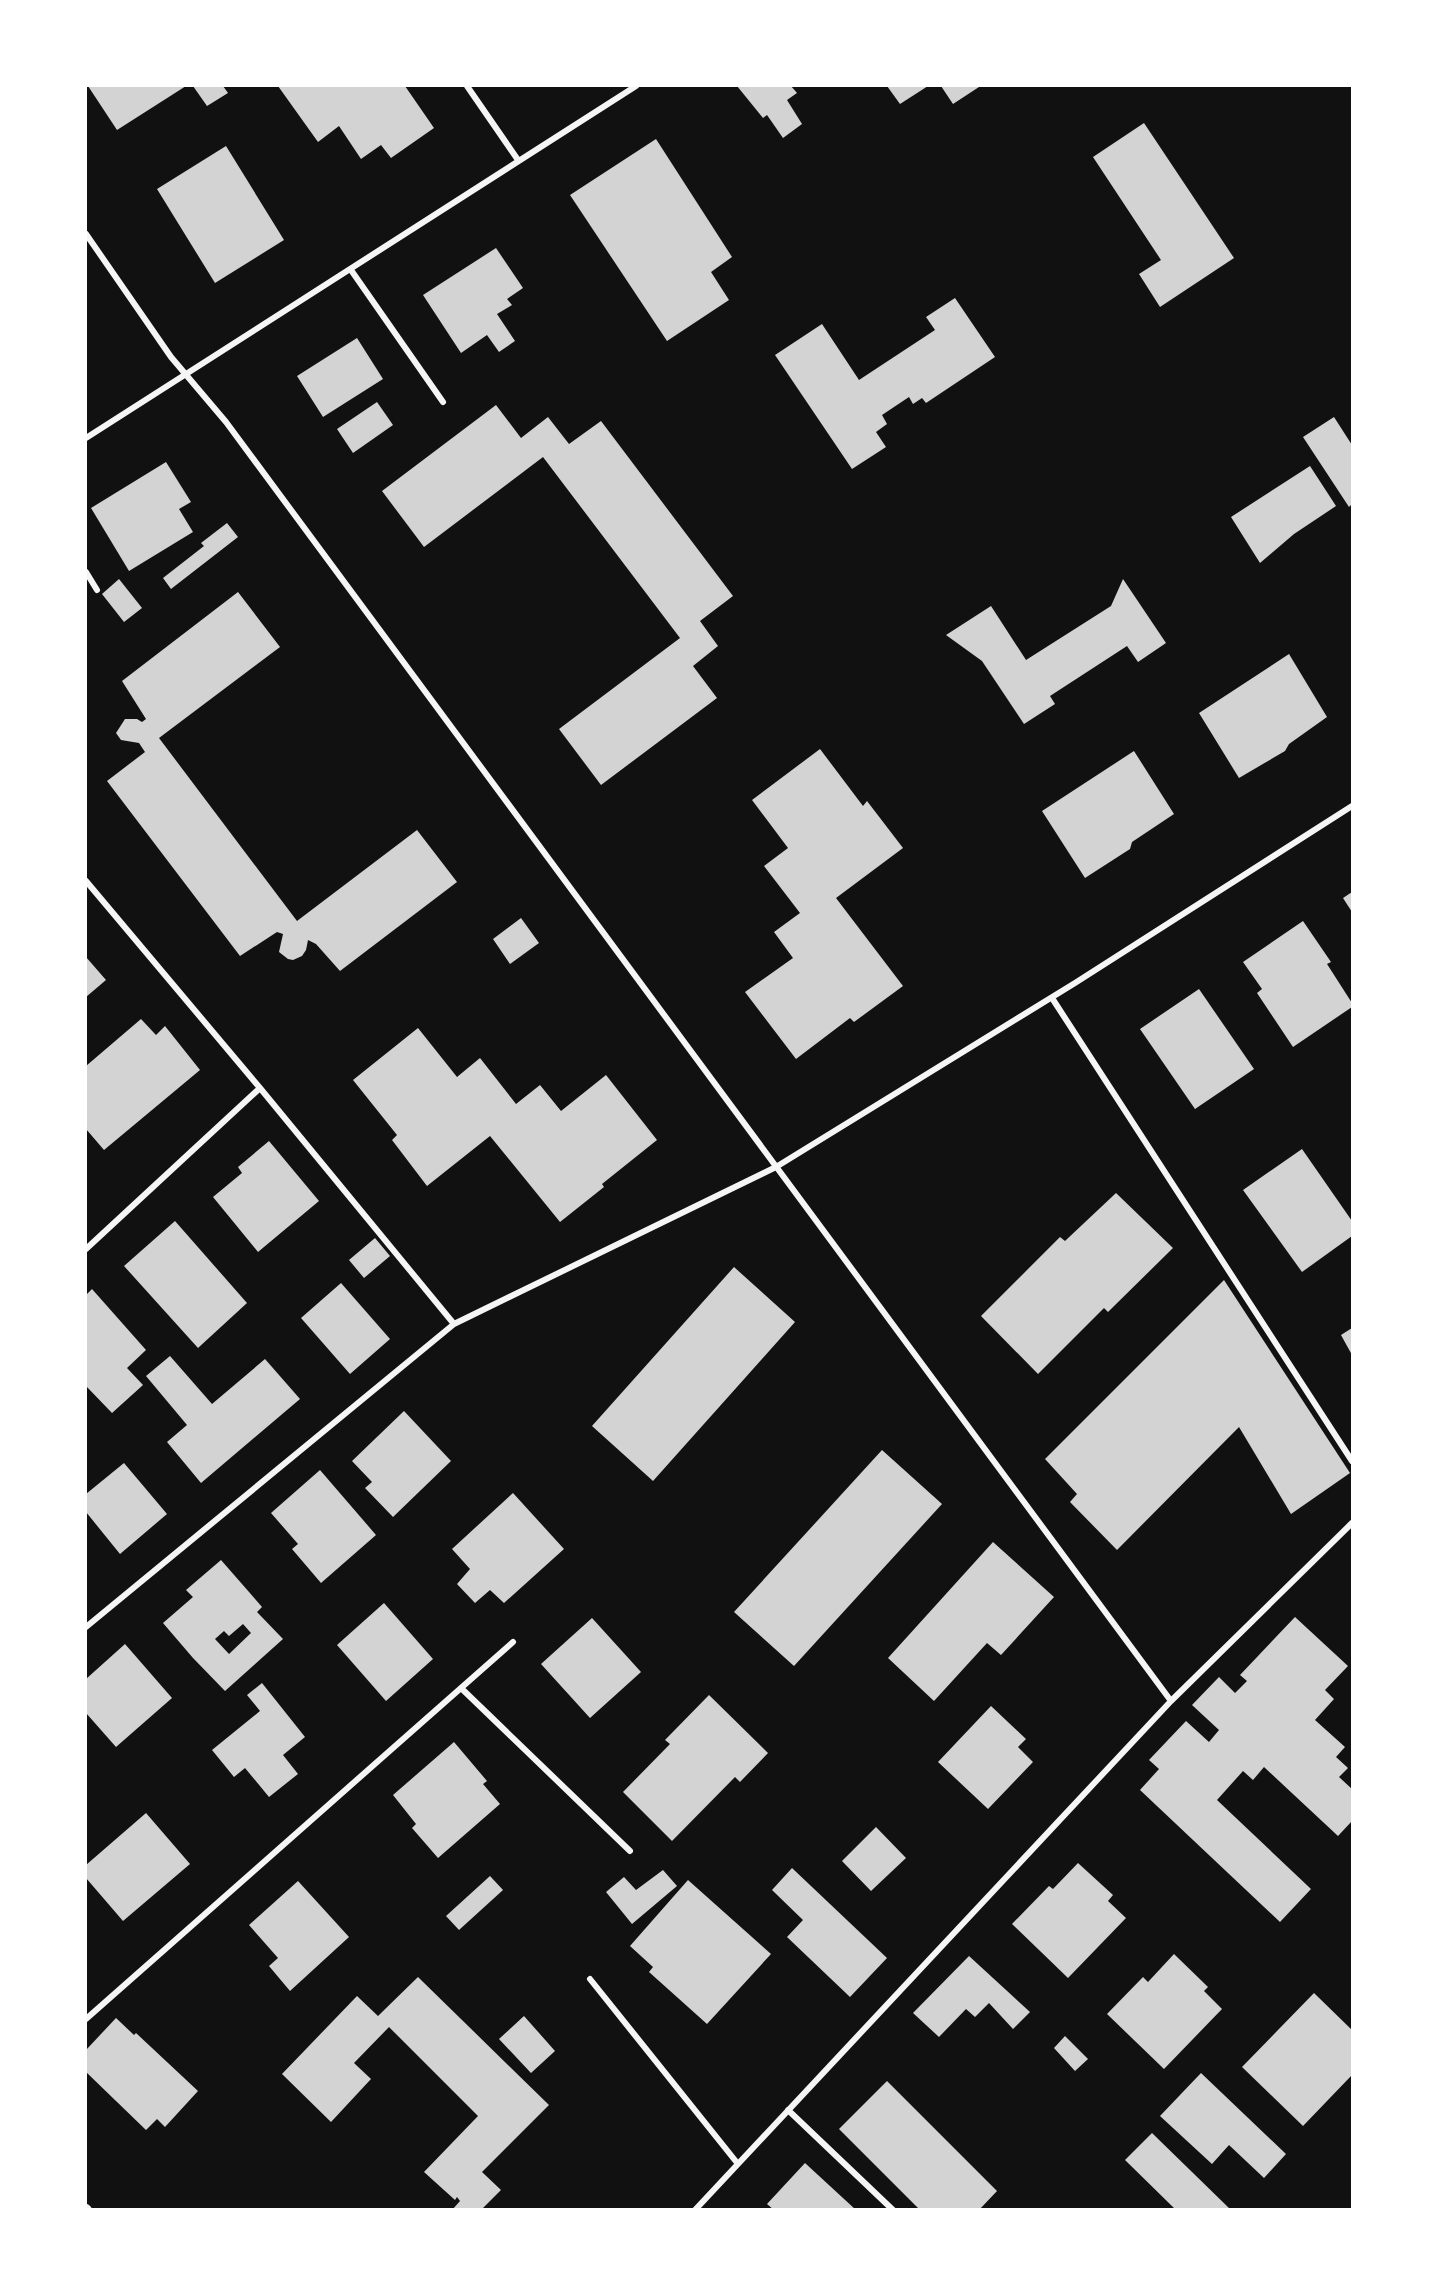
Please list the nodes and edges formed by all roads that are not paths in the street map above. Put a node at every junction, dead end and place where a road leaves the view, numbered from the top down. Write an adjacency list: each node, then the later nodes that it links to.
1 (467, 86): 3 (street)
2 (636, 86): 3 (street)
3 (518, 160): 5 (street)
4 (86, 234): 6 (street)
5 (351, 270): 6 (street); 7 (street)
6 (186, 375): 8 (street); 15 (street)
7 (443, 402)
8 (86, 438)
9 (86, 573): 10 (street)
10 (97, 590)
11 (1353, 806): 13 (street)
12 (86, 881): 14 (street)
13 (1052, 998): 15 (street); 18 (street)
14 (260, 1088): 16 (street); 17 (street)
15 (776, 1167): 17 (street); 23 (street)
16 (86, 1249)
17 (454, 1324): 20 (street)
18 (1353, 1461)
19 (1353, 1523): 23 (street)
20 (86, 1627)
21 (513, 1642): 22 (street)
22 (461, 1688): 24 (street); 26 (street)
23 (1171, 1701): 27 (street)
24 (630, 1851)
25 (590, 1979): 28 (street)
26 (86, 2019)
27 (788, 2110): 28 (street); 30 (street)
28 (738, 2164): 29 (street)
29 (695, 2210)
30 (893, 2210)

